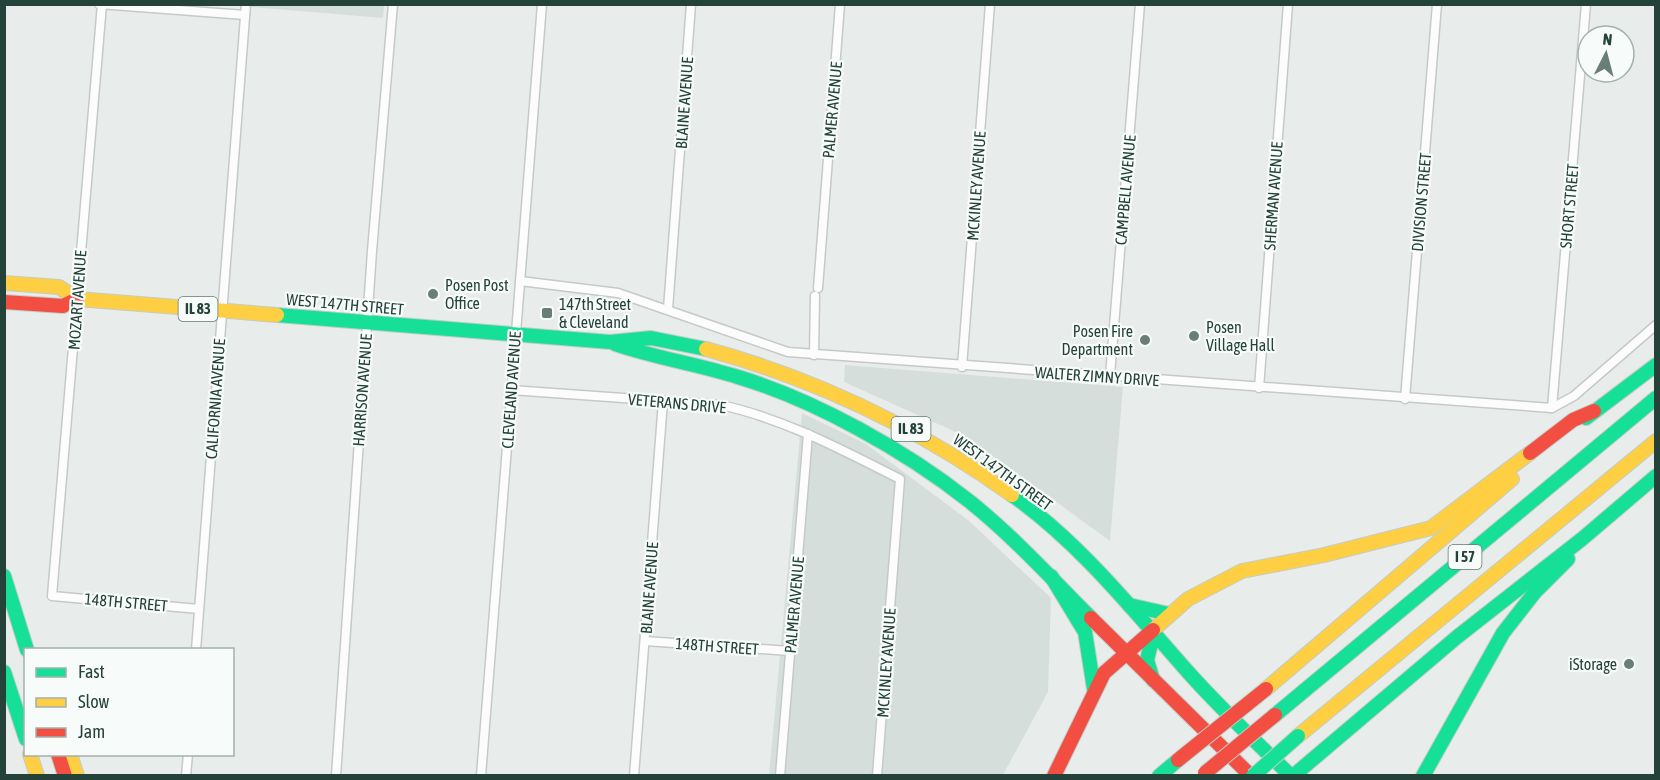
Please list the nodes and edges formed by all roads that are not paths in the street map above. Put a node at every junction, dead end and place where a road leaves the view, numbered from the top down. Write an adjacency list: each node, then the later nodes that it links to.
1 (246, 4): 12 (street, CALIFORNIA AVENUE)
2 (393, 4): 19 (street, HARRISON AVENUE)
3 (542, 4): 13 (street, CLEVELAND AVENUE)
4 (691, 4): 17 (street, BLAINE AVENUE)
5 (840, 4): 23 (street, PALMER AVENUE)
6 (990, 4): 25 (street, MCKINLEY AVENUE)
7 (1140, 4): 26 (street, CAMPBELL AVENUE)
8 (1288, 4): 27 (street, SHERMAN AVENUE)
9 (1437, 4): 30 (street, DIVISION STREET)
10 (1586, 4): 32 (street, SHORT STREET)
11 (101, 5): 12 (street); 15 (street, MOZART AVENUE)
12 (245, 15): 18 (street, CALIFORNIA AVENUE)
13 (520, 281): 17 (street, WALTER ZIMNY DRIVE); 21 (street, CLEVELAND AVENUE)
14 (4, 283): 15 (main road, WEST 147TH STREET / IL 83)
15 (77, 299): 16 (main road, WEST 147TH STREET / IL 83); 18 (main road, WEST 147TH STREET / IL 83); 41 (street, MOZART AVENUE)
16 (4, 302)
17 (668, 309): 23 (street, WALTER ZIMNY DRIVE)
18 (222, 311): 19 (main road, WEST 147TH STREET / IL 83); 43 (street, CALIFORNIA AVENUE)
19 (367, 323): 21 (main road, WEST 147TH STREET / IL 83); 66 (street, HARRISON AVENUE)
20 (1656, 325): 32 (street)
21 (516, 333): 22 (main road, WEST 147TH STREET / IL 83); 28 (street, CLEVELAND AVENUE)
22 (610, 342): 40 (main road, WEST 147TH STREET / IL 83); 42 (main road, WEST 147TH STREET / IL 83)
23 (814, 355): 25 (street, WALTER ZIMNY DRIVE)
24 (1656, 365): 33 (main road)
25 (962, 367): 26 (street, WALTER ZIMNY DRIVE)
26 (1110, 376): 27 (street, WALTER ZIMNY DRIVE)
27 (1259, 388): 30 (street, WALTER ZIMNY DRIVE)
28 (511, 390): 31 (street, VETERANS DRIVE); 67 (street, CLEVELAND AVENUE)
29 (1656, 398): 61 (main road, I 57, bridge)
30 (1406, 399): 32 (street, WALTER ZIMNY DRIVE)
31 (663, 401): 34 (street, VETERANS DRIVE); 47 (street, BLAINE AVENUE)
32 (1552, 408)
33 (1594, 411): 44 (main road); 72 (main road, bridge)
34 (808, 434): 37 (street, VETERANS DRIVE); 51 (street, PALMER AVENUE)
35 (1656, 441): 73 (main road, I 57, bridge)
36 (1656, 476): 38 (main road)
37 (900, 479): 70 (street, MCKINLEY AVENUE)
38 (1582, 539): 74 (main road); 75 (main road)
39 (4, 576): 45 (main road)
40 (1051, 576): 52 (main road, WEST 147TH STREET / IL 83); 55 (main road)
41 (52, 596): 43 (street, 148TH STREET)
42 (1129, 605): 44 (main road); 46 (main road, WEST 147TH STREET / IL 83)
43 (199, 609): 50 (street, CALIFORNIA AVENUE)
44 (1169, 614): 46 (main road)
45 (20, 627): 48 (main road); 49 (main road)
46 (1154, 631): 52 (main road); 54 (main road); 74 (main road, WEST 147TH STREET / IL 83)
47 (645, 641): 51 (street, 148TH STREET); 68 (street, BLAINE AVENUE)
48 (26, 648)
49 (31, 648)
50 (196, 648)
51 (790, 651): 69 (street, PALMER AVENUE)
52 (1127, 654): 54 (main road, WEST 147TH STREET / IL 83); 55 (main road)
53 (4, 672): 56 (main road)
54 (1153, 680): 73 (main road, WEST 147TH STREET / IL 83)
55 (1094, 689): 71 (main road)
56 (24, 733)
57 (31, 756): 62 (main road)
58 (59, 756): 63 (main road)
59 (71, 756): 64 (main road)
60 (188, 756): 65 (street)
61 (1204, 774)
62 (37, 776)
63 (64, 776)
64 (77, 776)
65 (186, 776)
66 (336, 776)
67 (481, 776)
68 (634, 776)
69 (780, 776)
70 (877, 776)
71 (1054, 776)
72 (1159, 776)
73 (1252, 776)
74 (1292, 776)
75 (1423, 776)

